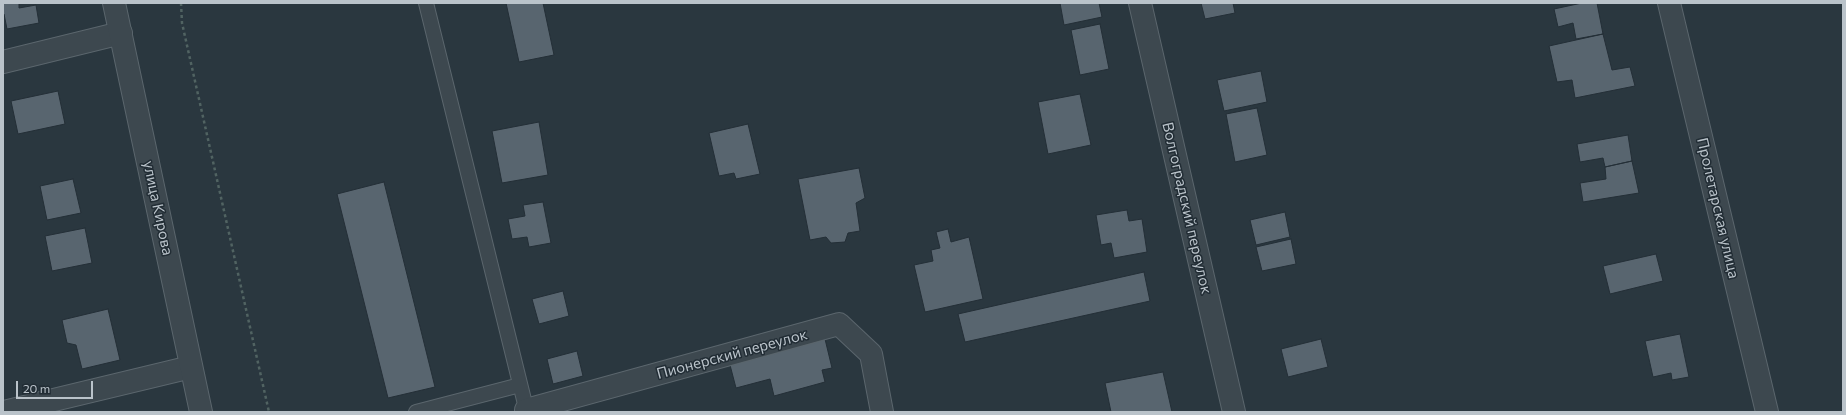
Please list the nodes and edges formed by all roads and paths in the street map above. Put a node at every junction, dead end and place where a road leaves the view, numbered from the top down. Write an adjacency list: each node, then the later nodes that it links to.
1 (114, 3): 6 (street, улица Кирова)
2 (180, 3): 13 (path)
3 (426, 3): 9 (lane)
4 (1140, 3): 16 (street, Волгоградский переулок)
5 (1669, 3): 17 (street, Пролетарская улица)
6 (121, 33): 7 (street); 8 (street, улица Кирова)
7 (3, 62)
8 (191, 367): 11 (street); 12 (street, улица Кирова)
9 (520, 385): 10 (lane); 14 (lane)
10 (527, 411): 15 (street, Пионерский переулок)
11 (4, 412)
12 (201, 412)
13 (269, 412)
14 (416, 412)
15 (882, 412)
16 (1234, 412)
17 (1767, 412)

